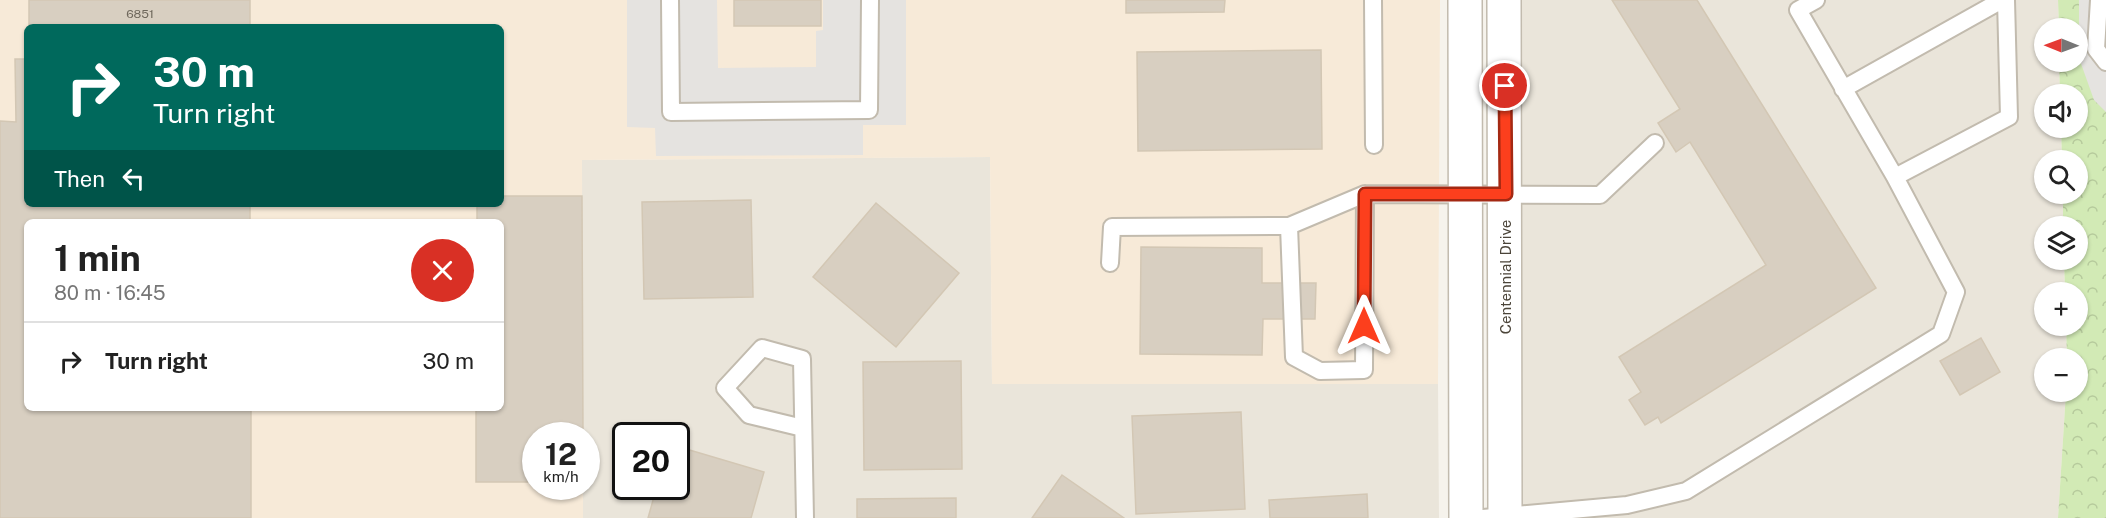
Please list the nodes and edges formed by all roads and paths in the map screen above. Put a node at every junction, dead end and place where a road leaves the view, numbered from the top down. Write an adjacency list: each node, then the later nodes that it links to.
1 (670, 0): 2 (lane)
2 (870, 0)
3 (1373, 0): 12 (lane)
4 (1465, 0): 14 (street)
5 (1504, 0): 16 (street, Centennial Drive)
6 (1816, 0): 10 (lane)
7 (2004, 0): 10 (lane); 13 (lane)
8 (2099, 0): 9 (lane)
9 (2106, 62)
10 (1843, 89): 13 (lane)
11 (1655, 143): 16 (lane)
12 (1374, 145)
13 (1895, 177): 20 (lane)
14 (1465, 193): 15 (lane); 16 (lane); 22 (street)
15 (1365, 194): 17 (lane); 17 (lane)
16 (1506, 194): 20 (street, Centennial Drive)
17 (1288, 226): 18 (lane)
18 (1110, 263)
19 (803, 428): 19 (lane); 21 (lane)
20 (1498, 517)
21 (805, 518)
22 (1466, 518)

